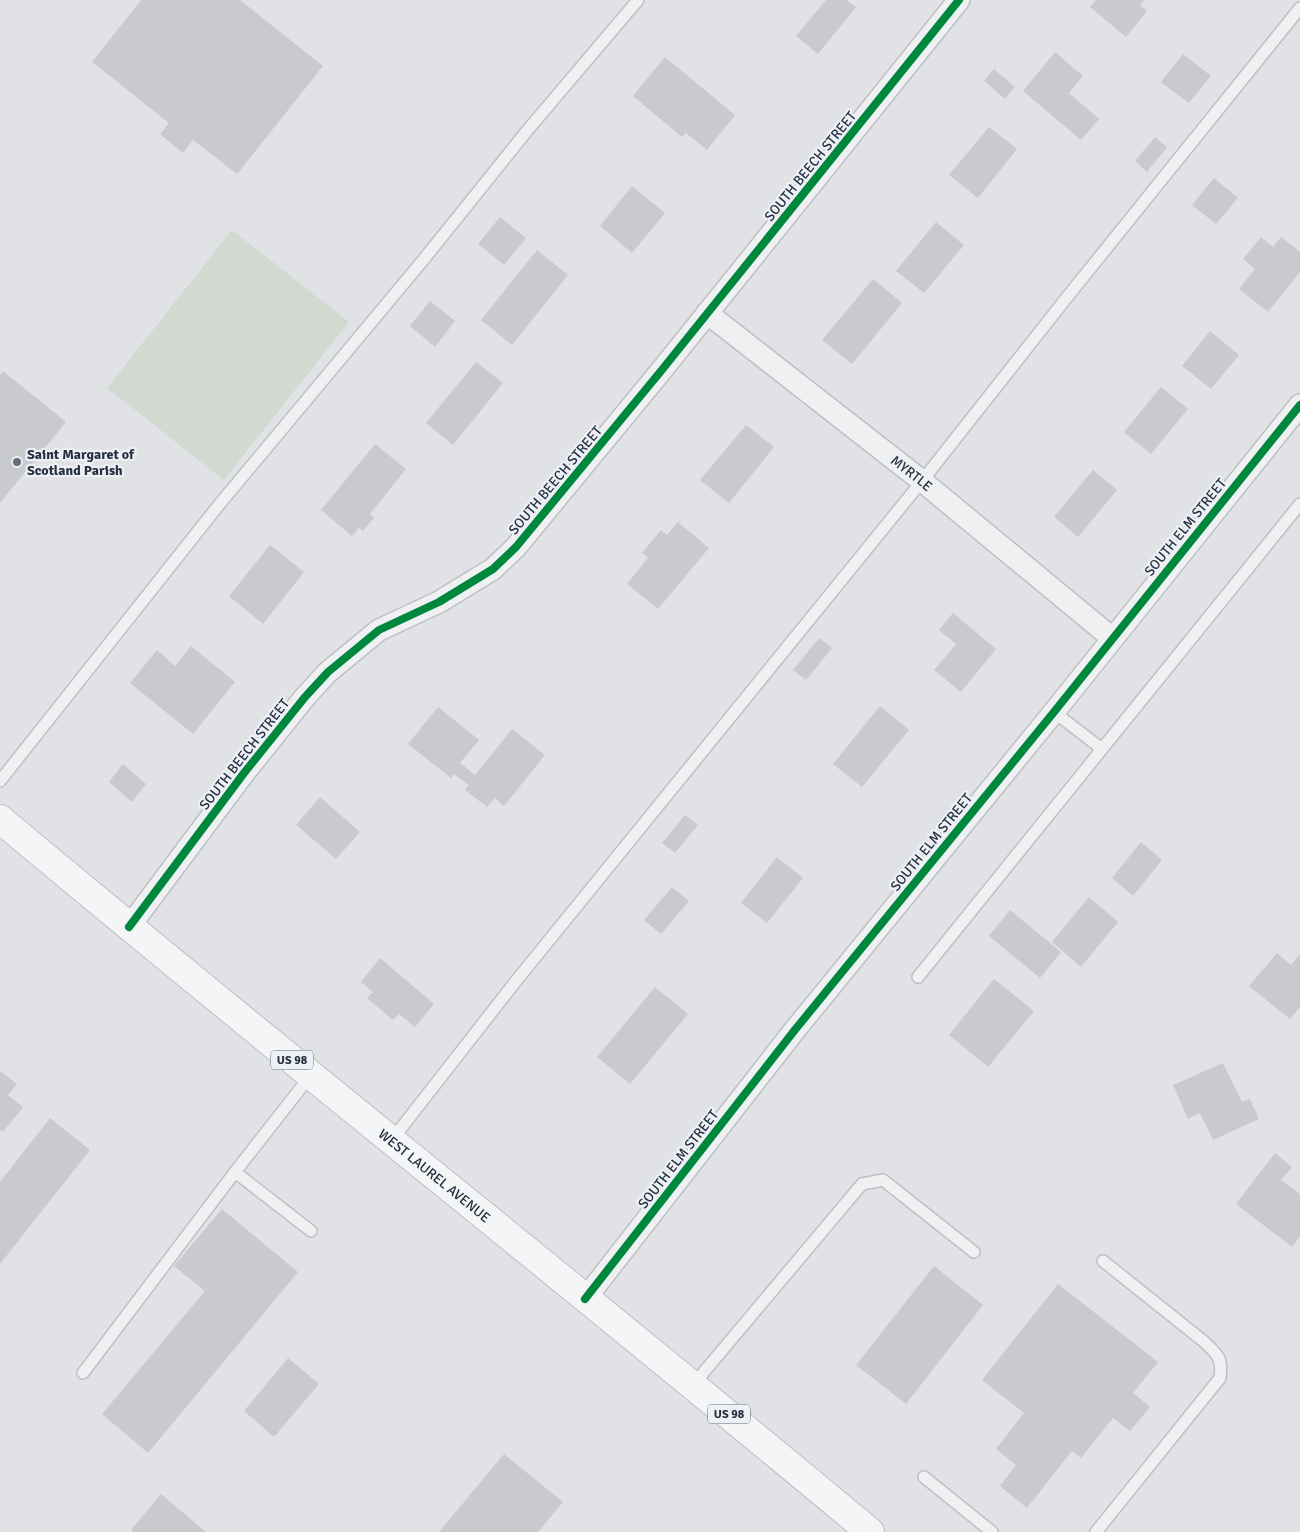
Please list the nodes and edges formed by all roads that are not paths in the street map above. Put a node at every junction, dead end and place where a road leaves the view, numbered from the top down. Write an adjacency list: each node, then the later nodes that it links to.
1 (638, 0): 11 (lane)
2 (959, 0): 4 (street, SOUTH BEECH STREET)
3 (1300, 8): 6 (lane)
4 (707, 313): 6 (street, MYRTLE); 13 (street, SOUTH BEECH STREET)
5 (1300, 405): 8 (street, SOUTH ELM STREET)
6 (922, 481): 8 (street, MYRTLE); 16 (lane)
7 (1300, 504): 10 (lane)
8 (1112, 638): 9 (street, SOUTH ELM STREET)
9 (1054, 712): 10 (lane); 21 (street, SOUTH ELM STREET)
10 (1102, 749): 14 (lane)
11 (0, 781)
12 (0, 819): 13 (main road, WEST LAUREL AVENUE / US 98)
13 (129, 927): 15 (main road, WEST LAUREL AVENUE / US 98)
14 (918, 977)
15 (311, 1075): 16 (main road, WEST LAUREL AVENUE / US 98); 17 (lane)
16 (391, 1141): 21 (main road, WEST LAUREL AVENUE / US 98)
17 (235, 1172): 18 (lane); 22 (lane)
18 (311, 1231)
19 (974, 1252): 23 (lane)
20 (1103, 1261): 27 (lane)
21 (585, 1299): 23 (main road, WEST LAUREL AVENUE / US 98)
22 (83, 1373)
23 (693, 1385): 25 (main road, WEST LAUREL AVENUE / US 98)
24 (924, 1477): 26 (lane)
25 (870, 1532)
26 (992, 1532)
27 (1096, 1532)

